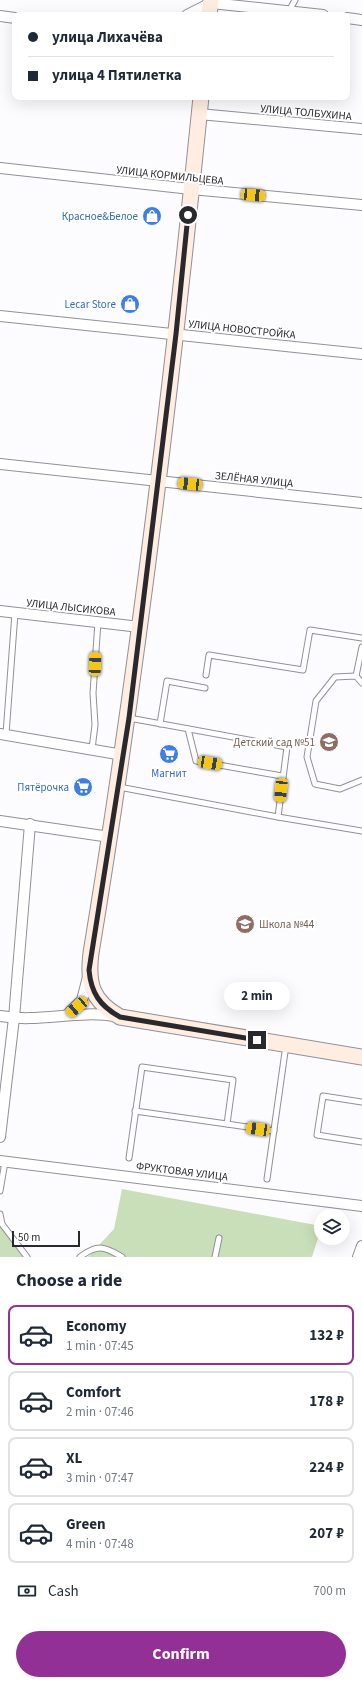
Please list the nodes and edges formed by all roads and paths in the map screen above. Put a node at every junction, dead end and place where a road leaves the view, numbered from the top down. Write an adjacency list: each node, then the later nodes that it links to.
1 (295, 0): 3 (lane)
2 (210, 6): 3 (street); 4 (street)
3 (289, 11): 5 (street)
4 (195, 12)
5 (298, 12)
6 (0, 16): 7 (street)
7 (12, 18)
8 (350, 18): 9 (street)
9 (362, 20)
10 (201, 100): 11 (main road)
11 (199, 114): 12 (street, УЛИЦА ТОЛБУХИНА); 14 (main road)
12 (362, 129)
13 (0, 168): 14 (street, УЛИЦА КОРМИЛЬЦЕВА)
14 (191, 189): 15 (street, УЛИЦА КОРМИЛЬЦЕВА); 17 (main road)
15 (362, 205)
16 (0, 316): 17 (street, УЛИЦА НОВОСТРОЙКА)
17 (176, 334): 18 (street, УЛИЦА НОВОСТРОЙКА); 20 (main road)
18 (362, 354)
19 (0, 464): 20 (street, ЗЕЛЁНАЯ УЛИЦА)
20 (159, 481): 21 (street, ЗЕЛЁНАЯ УЛИЦА); 25 (main road)
21 (362, 503)
22 (0, 611): 23 (street, УЛИЦА ЛЫСИКОВА)
23 (15, 612): 24 (street, УЛИЦА ЛЫСИКОВА); 35 (lane)
24 (98, 622): 25 (street, УЛИЦА ЛЫСИКОВА); 36 (lane)
25 (140, 627): 32 (main road)
26 (362, 638): 28 (lane)
27 (362, 647): 29 (lane)
28 (206, 675)
29 (356, 676): 30 (lane); 39 (lane)
30 (362, 683)
31 (205, 688): 33 (lane)
32 (129, 718): 33 (lane); 37 (main road)
33 (160, 724): 34 (lane)
34 (188, 729): 38 (lane); 38 (lane)
35 (3, 734): 36 (street)
36 (92, 750): 37 (street)
37 (123, 755): 40 (main road)
38 (282, 776): 41 (lane)
39 (362, 780)
40 (118, 787): 41 (lane); 45 (main road)
41 (278, 817): 44 (lane)
42 (0, 821): 43 (street)
43 (30, 824): 45 (street); 50 (street)
44 (362, 831)
45 (110, 837): 46 (main road)
46 (89, 970): 47 (street); 49 (main road)
47 (68, 1014): 49 (street); 50 (street)
48 (0, 1016): 50 (street)
49 (120, 1017): 51 (main road)
50 (14, 1018): 57 (street)
51 (286, 1045): 52 (main road); 56 (lane)
52 (362, 1057)
53 (362, 1102): 58 (lane)
54 (136, 1111): 55 (lane); 55 (lane); 59 (lane)
55 (227, 1124): 56 (lane)
56 (274, 1131): 61 (lane)
57 (0, 1137)
58 (362, 1142)
59 (129, 1158)
60 (2, 1161): 62 (lane); 63 (street, ФРУКТОВАЯ УЛИЦА)
61 (267, 1179)
62 (0, 1191)
63 (362, 1206)
64 (0, 1214): 67 (lane)
65 (219, 1238): 70 (lane)
66 (362, 1246): 71 (street)
67 (27, 1257)
68 (80, 1257): 69 (lane)
69 (122, 1257)
70 (215, 1257)
71 (358, 1257)

